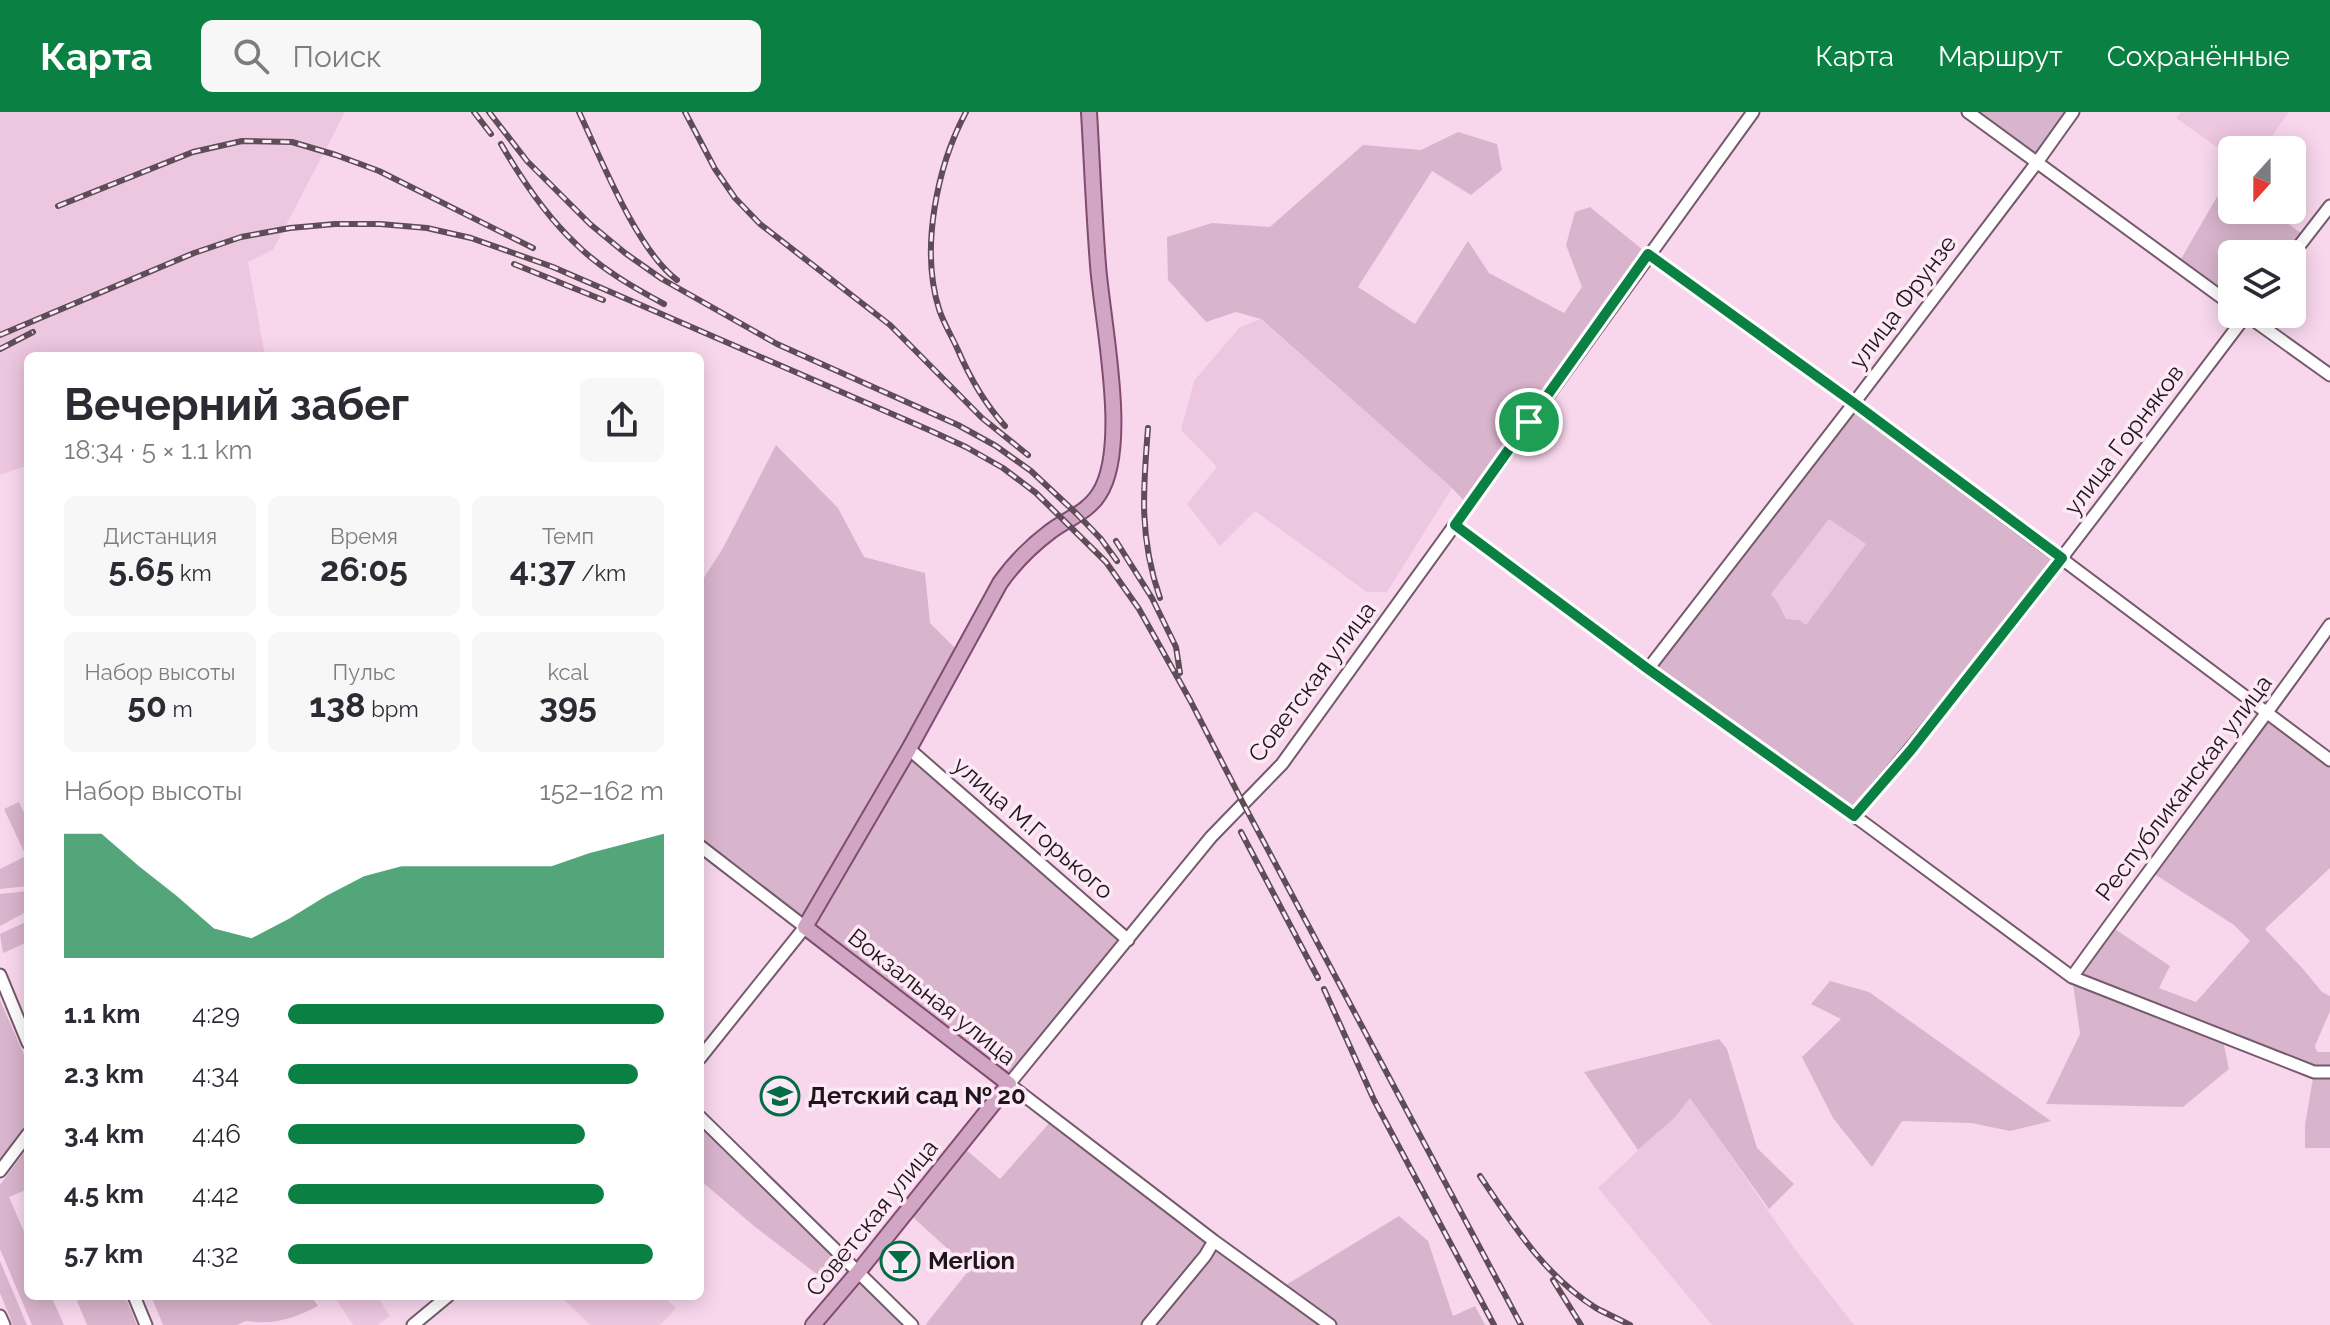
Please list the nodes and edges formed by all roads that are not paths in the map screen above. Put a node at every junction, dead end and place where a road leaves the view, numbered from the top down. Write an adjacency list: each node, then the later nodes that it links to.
1 (1089, 112): 19 (main road)
2 (1753, 112): 8 (street, Советская улица)
3 (1968, 112): 5 (street)
4 (2073, 112): 5 (street, улица Фрунзе)
5 (2038, 161): 9 (street); 13 (street, улица Фрунзе)
6 (2330, 206): 7 (street)
7 (2304, 240)
8 (1648, 254): 13 (street); 14 (street, Советская улица)
9 (2218, 295)
10 (2235, 328): 15 (street, улица Горняков)
11 (2265, 328): 12 (street)
12 (2330, 375)
13 (1854, 403): 15 (street); 17 (street, улица Фрунзе)
14 (1455, 525): 17 (street); 24 (street, Советская улица)
15 (2062, 558): 18 (street); 21 (street, улица Горняков)
16 (2330, 625): 18 (street, Республиканская улица)
17 (1648, 669): 21 (street)
18 (2268, 714): 20 (street); 26 (street, Республиканская улица)
19 (909, 749): 23 (main road); 24 (street, улица М.Горького)
20 (2330, 760)
21 (1854, 816): 26 (street)
22 (704, 849): 23 (street, Вокзальная улица)
23 (805, 927): 28 (street); 30 (main road, Вокзальная улица)
24 (1128, 940): 30 (street, Советская улица)
25 (0, 975): 27 (street)
26 (2072, 977): 29 (street)
27 (24, 1033)
28 (704, 1053)
29 (2330, 1072)
30 (1009, 1084): 34 (street, Вокзальная улица); 35 (main road, Советская улица)
31 (704, 1121): 35 (street)
32 (24, 1139): 33 (street)
33 (0, 1171)
34 (1214, 1241): 44 (street); 45 (street, Вокзальная улица)
35 (859, 1271): 42 (main road, Советская улица); 43 (street)
36 (136, 1300): 40 (street)
37 (443, 1300): 41 (street)
38 (0, 1316): 39 (street)
39 (4, 1325)
40 (146, 1325)
41 (413, 1325)
42 (813, 1325)
43 (912, 1325)
44 (1148, 1325)
45 (1330, 1325)

